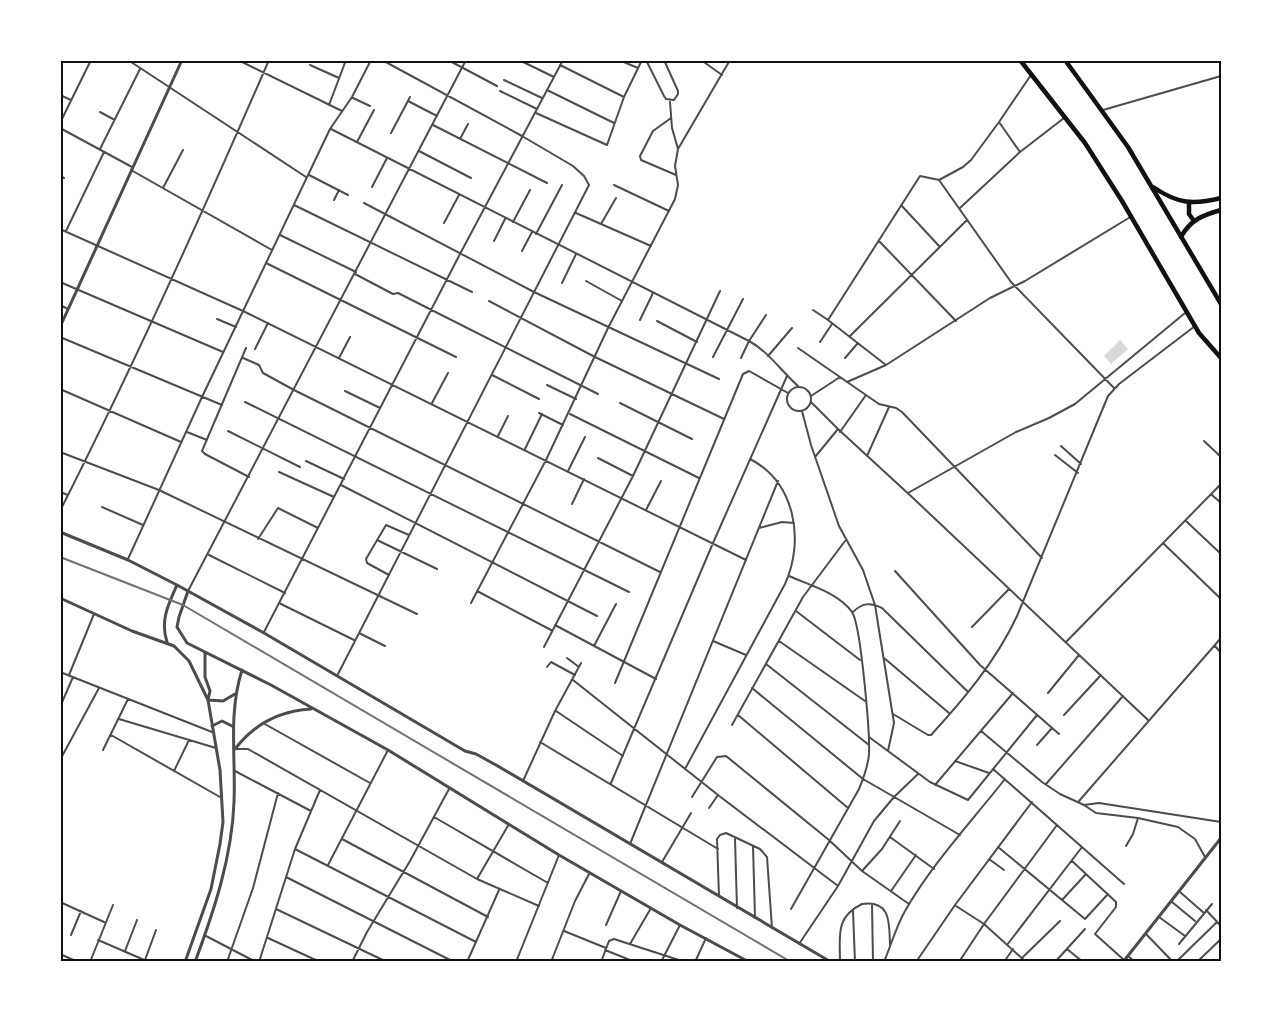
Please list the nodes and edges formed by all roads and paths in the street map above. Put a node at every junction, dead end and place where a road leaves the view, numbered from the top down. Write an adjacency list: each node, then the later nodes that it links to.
1 (91, 60): 45 (street)
2 (128, 60): 24 (street)
3 (182, 60): 35 (street)
4 (238, 60): 27 (street)
5 (269, 60): 27 (street)
6 (346, 60): 32 (street)
7 (371, 60): 39 (street)
8 (382, 60): 41 (street)
9 (448, 60): 25 (street)
10 (466, 60): 25 (street)
11 (519, 60): 31 (street)
12 (563, 60): 23 (street)
13 (608, 60): 14 (street)
14 (618, 60): 26 (street)
15 (642, 60): 26 (street)
16 (646, 60): 44 (street)
17 (665, 60): 44 (street)
18 (701, 60): 28 (street)
19 (730, 60): 28 (street)
20 (1020, 60): 29 (main road)
21 (1067, 61): 51 (main road)
22 (309, 65): 32 (street)
23 (560, 65): 31 (street); 42 (street)
24 (140, 68): 35 (street); 58 (street)
25 (462, 68): 34 (street); 41 (street)
26 (638, 69): 42 (street)
27 (263, 73): 47 (street); 66 (street)
28 (722, 75): 72 (street)
29 (1031, 75): 57 (main road); 59 (street)
30 (1221, 76): 51 (street)
31 (554, 77): 36 (street)
32 (339, 78): 47 (street)
33 (504, 80): 43 (street)
34 (497, 86)
35 (169, 87): 66 (street); 79 (street)
36 (547, 90): 43 (street); 61 (street)
37 (500, 91): 49 (street)
38 (60, 94): 45 (street)
39 (352, 97): 48 (street); 52 (street)
40 (410, 97): 46 (street)
41 (447, 97): 55 (street); 68 (street)
42 (624, 97): 61 (street)
43 (543, 98): 49 (street)
44 (670, 100): 56 (street)
45 (71, 101): 60 (street)
46 (407, 101): 55 (street); 67 (street)
47 (329, 105): 52 (street)
48 (370, 106)
49 (537, 109): 54 (street)
50 (374, 110): 70 (street)
51 (1102, 110): 90 (main road)
52 (342, 111): 65 (street)
53 (100, 112): 58 (street)
54 (535, 113): 61 (street); 68 (street)
55 (437, 116): 63 (street)
56 (670, 118): 72 (street); 81 (street)
57 (1065, 118): 76 (street); 111 (main road)
58 (115, 119): 71 (street)
59 (999, 122): 76 (street); 86 (street)
60 (60, 123)
61 (614, 123)
62 (468, 124): 69 (street)
63 (433, 125): 69 (street); 74 (street)
64 (60, 128): 71 (street)
65 (330, 129): 70 (street); 83 (street)
66 (238, 133): 83 (street); 106 (street)
67 (391, 133)
68 (522, 136): 78 (street); 109 (street)
69 (460, 139): 78 (street)
70 (357, 143): 77 (street)
71 (100, 149): 75 (street)
72 (678, 149): 81 (street)
73 (183, 150): 92 (street)
74 (419, 151): 80 (street); 85 (street)
75 (104, 152): 79 (street); 119 (street)
76 (1020, 152): 105 (street)
77 (387, 158): 80 (street); 91 (street)
78 (508, 164): 87 (street); 104 (street)
79 (131, 168): 92 (street); 126 (street)
80 (409, 170): 96 (street); 110 (street)
81 (676, 175): 108 (street)
82 (60, 176): 84 (street)
83 (308, 176): 93 (street); 102 (street)
84 (64, 178)
85 (471, 178)
86 (939, 180): 103 (street); 105 (street)
87 (547, 183)
88 (562, 185): 120 (street)
89 (614, 185): 108 (street)
90 (1151, 186): 101 (main road); 122 (main road)
91 (372, 187)
92 (163, 188): 106 (street)
93 (339, 190): 95 (street); 99 (street)
94 (530, 190): 115 (street)
95 (348, 195)
96 (459, 195): 104 (street); 116 (street)
97 (616, 198): 117 (street)
98 (1221, 198): 101 (main road)
99 (334, 200)
100 (364, 202): 110 (street)
101 (1189, 203): 114 (main road)
102 (294, 205): 121 (street); 125 (street)
103 (901, 205): 123 (street); 129 (street)
104 (485, 208): 112 (street); 132 (street)
105 (960, 208): 113 (street)
106 (202, 210): 130 (street); 137 (street)
107 (1221, 210): 114 (main road)
108 (669, 211): 128 (street)
109 (575, 213): 117 (street); 127 (street)
110 (386, 214): 125 (street); 132 (street)
111 (1132, 216): 143 (street); 159 (main road)
112 (505, 219): 115 (street); 124 (street)
113 (968, 219): 129 (street); 143 (street)
114 (1194, 221): 122 (main road)
115 (512, 222): 120 (street)
116 (444, 223)
117 (601, 224): 128 (street)
118 (60, 229): 119 (street)
119 (66, 231): 126 (street)
120 (534, 233): 127 (street); 131 (street)
121 (280, 235): 130 (street); 135 (street)
122 (1181, 237): 153 (main road)
123 (879, 240): 136 (street); 165 (street)
124 (494, 241)
125 (371, 243): 135 (street); 138 (street)
126 (97, 245): 137 (street); 144 (street)
127 (558, 246): 133 (street); 147 (street)
128 (651, 246): 141 (street)
129 (940, 247): 136 (street)
130 (272, 250): 134 (street)
131 (522, 251)
132 (460, 254): 138 (street); 147 (street)
133 (576, 254): 141 (street); 142 (street)
134 (266, 263): 150 (street); 158 (street)
135 (355, 273): 150 (street); 156 (street)
136 (912, 275): 168 (street); 177 (street)
137 (171, 278): 158 (street); 166 (street)
138 (446, 280): 146 (street); 156 (street)
139 (586, 281): 152 (street)
140 (60, 282): 144 (street)
141 (631, 282): 148 (street); 152 (street)
142 (562, 283)
143 (1015, 286): 168 (street); 208 (street)
144 (77, 290): 155 (street); 166 (street)
145 (720, 291): 162 (street)
146 (472, 292)
147 (534, 292): 161 (street); 174 (street)
148 (653, 292): 162 (street); 164 (street)
149 (742, 299): 175 (street)
150 (342, 301): 180 (street); 185 (street)
151 (489, 301): 161 (street)
152 (622, 301): 174 (street)
153 (1221, 304)
154 (60, 305): 155 (street)
155 (68, 309): 172 (street)
156 (431, 310): 180 (street); 186 (street)
157 (813, 310): 165 (street)
158 (243, 311): 169 (street); 173 (street)
159 (1188, 312): 171 (main road); 208 (street)
160 (766, 315): 181 (street)
161 (521, 318): 186 (street); 193 (street)
162 (707, 318): 175 (street); 182 (street)
163 (217, 319): 173 (street)
164 (640, 320)
165 (828, 320): 170 (street)
166 (151, 321): 190 (street); 202 (street)
167 (657, 321): 182 (street)
168 (956, 321): 201 (street)
169 (268, 323): 185 (street); 189 (street)
170 (833, 323): 177 (street); 183 (street)
171 (1195, 326): 199 (main road); 214 (street)
172 (60, 327)
173 (236, 327): 190 (street)
174 (608, 328): 193 (street); 200 (street)
175 (726, 328): 181 (street); 194 (street)
176 (792, 328): 191 (street)
177 (850, 336): 184 (street)
178 (60, 337): 202 (street)
179 (350, 337): 196 (street)
180 (417, 338): 192 (street); 210 (street)
181 (749, 341): 191 (street); 197 (street)
182 (697, 342): 200 (street)
183 (820, 342)
184 (858, 343): 198 (street); 201 (street)
185 (317, 347): 196 (street); 217 (street)
186 (506, 347): 204 (street); 212 (street)
187 (246, 348): 195 (street)
188 (798, 348): 206 (street)
189 (255, 349)
190 (223, 352): 224 (street)
191 (768, 356): 205 (street)
192 (456, 357)
193 (595, 357): 212 (street); 221 (street)
194 (713, 357)
195 (243, 358): 217 (street); 231 (street)
196 (339, 358): 210 (street)
197 (741, 358)
198 (845, 358)
199 (1221, 358)
200 (686, 364): 207 (street); 221 (street)
201 (886, 365): 209 (street)
202 (130, 366): 224 (street); 234 (street)
203 (448, 373): 229 (street)
204 (492, 375): 225 (street); 240 (street)
205 (787, 376): 213 (street); 216 (street)
206 (840, 378): 209 (street); 223 (street)
207 (719, 379)
208 (1106, 380): 214 (street); 271 (street)
209 (847, 382): 222 (street)
210 (393, 384): 229 (street); 233 (street)
211 (547, 385): 226 (street)
212 (582, 386): 220 (street); 226 (street)
213 (799, 387): 219 (street); 223 (street)
214 (1114, 388): 268 (street)
215 (60, 389): 234 (street)
216 (781, 389): 219 (street); 239 (street); 264 (street)
217 (294, 390): 238 (street); 243 (street)
218 (345, 391): 233 (street)
219 (788, 393): 235 (street)
220 (598, 394)
221 (672, 395): 239 (street); 241 (street)
222 (866, 395): 232 (street); 244 (street)
223 (811, 396): 228 (street)
224 (202, 397): 231 (street); 245 (street)
225 (539, 399)
226 (576, 399): 236 (street)
227 (245, 402): 238 (street)
228 (811, 402): 235 (street); 244 (street)
229 (432, 403): 240 (street)
230 (620, 404): 241 (street)
231 (222, 405): 250 (street)
232 (889, 406): 259 (street); 271 (street)
233 (381, 409): 243 (street)
234 (110, 411): 252 (street); 267 (street)
235 (802, 411): 261 (street)
236 (569, 413): 242 (street); 256 (street)
237 (508, 416): 247 (street)
238 (279, 418): 254 (street); 260 (street)
239 (724, 419): 277 (street)
240 (468, 421): 247 (street); 269 (street)
241 (658, 423): 249 (street); 256 (street)
242 (563, 425): 255 (street); 266 (street)
243 (370, 428): 260 (street); 269 (street)
244 (839, 430): 259 (street); 261 (street)
245 (186, 431): 250 (street); 252 (street)
246 (228, 431): 254 (street)
247 (498, 436): 255 (street)
248 (585, 437): 272 (street)
249 (692, 439)
250 (207, 440): 276 (street)
251 (1204, 441): 262 (street)
252 (182, 442): 284 (street)
253 (1061, 446): 268 (street)
254 (263, 449): 270 (street); 276 (street)
255 (525, 449): 266 (street)
256 (645, 451): 275 (street); 277 (street)
257 (60, 452): 267 (street)
258 (1055, 455): 274 (street)
259 (867, 456): 286 (street)
260 (356, 457): 278 (street); 287 (street)
261 (814, 457): 311 (street)
262 (1221, 457)
263 (598, 458): 275 (street)
264 (749, 459): 281 (street); 313 (street)
265 (306, 460): 278 (street)
266 (546, 460): 272 (street); 293 (street)
267 (85, 461): 284 (street); 289 (street)
268 (1081, 464): 274 (street)
269 (445, 465): 287 (street); 293 (street)
270 (300, 467)
271 (955, 467): 286 (street); 318 (street)
272 (568, 471): 279 (street)
273 (279, 472): 290 (street)
274 (1078, 473): 318 (street)
275 (633, 476): 291 (street)
276 (249, 477): 299 (street)
277 (699, 478): 303 (street)
278 (344, 479): 283 (street)
279 (584, 479): 291 (street); 294 (street)
280 (661, 481): 296 (street)
281 (778, 481): 301 (street); 305 (street)
282 (1221, 484): 288 (street)
283 (341, 485): 290 (street); 300 (street)
284 (159, 490): 299 (street); 302 (street)
285 (60, 492): 289 (street)
286 (908, 493): 331 (street)
287 (431, 494): 300 (street); 307 (street)
288 (1211, 494): 292 (street); 298 (street)
289 (68, 495): 297 (street)
290 (335, 497): 304 (street)
291 (622, 498): 296 (street); 312 (street)
292 (1221, 503)
293 (523, 504): 307 (street); 312 (street)
294 (572, 504)
295 (102, 507): 302 (street)
296 (646, 510): 303 (street)
297 (60, 511)
298 (1186, 520): 314 (street); 317 (street)
299 (225, 522): 309 (street); 316 (street)
300 (415, 523): 308 (street); 322 (street)
301 (794, 523): 305 (street); 328 (street)
302 (143, 525): 319 (street)
303 (679, 526): 313 (street); 326 (street)
304 (318, 528): 309 (street); 320 (street)
305 (759, 528): 321 (street)
306 (60, 532): 319 (street)
307 (508, 532): 322 (street); 324 (street)
308 (409, 535): 310 (street); 315 (street)
309 (258, 539): 320 (street)
310 (377, 540): 315 (street); 327 (street)
311 (845, 541): 330 (street); 344 (street)
312 (599, 542): 324 (street); 326 (street)
313 (713, 543): 321 (street); 383 (street)
314 (1163, 543): 338 (street); 360 (street)
315 (401, 552): 323 (street); 327 (street)
316 (208, 554): 332 (street); 334 (street)
317 (1221, 554)
318 (1042, 558): 340 (street)
319 (128, 560): 329 (street)
320 (302, 560): 334 (street); 336 (street)
321 (746, 560): 357 (street)
322 (492, 562): 333 (street); 339 (street)
323 (437, 569)
324 (585, 570): 335 (street); 339 (street)
325 (895, 571): 376 (street)
326 (660, 572): 372 (street)
327 (389, 575): 336 (street)
328 (789, 576): 330 (street); 367 (street)
329 (177, 585): 332 (street); 358 (street)
330 (810, 586): 345 (street); 346 (street)
331 (1009, 589): 340 (street); 351 (street)
332 (188, 591): 353 (street); 365 (street)
333 (477, 591): 342 (street); 352 (street)
334 (285, 592): 341 (street)
335 (629, 592)
336 (378, 597): 348 (street); 354 (street)
337 (60, 598): 347 (street)
338 (1221, 599)
339 (568, 601): 349 (street); 350 (street)
340 (1022, 602): 360 (street); 376 (street)
341 (279, 603): 353 (street); 356 (street)
342 (471, 603)
343 (616, 604): 362 (street)
344 (875, 605): 346 (street); 370 (street); 388 (street)
345 (796, 611): 359 (street); 371 (street)
346 (853, 612): 371 (street)
347 (94, 614): 358 (street); 380 (street)
348 (417, 614)
349 (597, 616)
350 (555, 625): 352 (street); 362 (street)
351 (972, 627)
352 (552, 631): 364 (street)
353 (264, 633): 381 (street)
354 (359, 633): 356 (street); 361 (street)
355 (1221, 639): 363 (street)
356 (355, 641): 381 (street)
357 (713, 641): 367 (street); 427 (street)
358 (167, 642): 394 (street)
359 (779, 642): 373 (street); 395 (street)
360 (1066, 642): 368 (street)
361 (385, 646)
362 (594, 646): 372 (street)
363 (1215, 646): 366 (street); 405 (street)
364 (544, 647)
365 (205, 653): 375 (street); 394 (street)
366 (1221, 653)
367 (747, 655): 432 (street)
368 (1079, 655): 379 (street); 391 (street)
369 (567, 658): 378 (street)
370 (884, 658): 399 (street); 400 (street)
371 (862, 661): 395 (street)
372 (623, 662): 383 (street); 385 (street)
373 (766, 664): 387 (street); 419 (street)
374 (547, 667): 378 (street)
375 (242, 670): 389 (street); 397 (street)
376 (986, 670): 388 (street); 390 (street)
377 (60, 672): 380 (street)
378 (575, 675): 384 (street)
379 (1101, 675): 392 (street); 403 (street)
380 (68, 676): 382 (street)
381 (337, 676): 439 (street)
382 (73, 677): 386 (street); 396 (street)
383 (656, 679): 411 (street)
384 (573, 680): 398 (street); 411 (street)
385 (615, 682)
386 (99, 688): 393 (street); 429 (street)
387 (752, 688): 401 (street); 437 (street)
388 (967, 691): 399 (street)
389 (236, 693): 394 (street); 409 (street)
390 (1013, 693): 402 (street); 412 (street)
391 (1048, 693)
392 (1123, 696): 405 (street); 444 (street)
393 (128, 699): 404 (street); 413 (street)
394 (208, 700): 408 (street)
395 (865, 701): 416 (street)
396 (60, 707)
397 (312, 709): 406 (street); 423 (street)
398 (555, 711): 418 (street); 428 (street)
399 (949, 713): 400 (street)
400 (893, 714): 425 (street)
401 (738, 715): 407 (street); 457 (street)
402 (1037, 715): 410 (street); 426 (street)
403 (1064, 715)
404 (118, 719): 415 (street); 417 (street)
405 (1148, 720): 453 (street)
406 (263, 723): 424 (street); 442 (street)
407 (732, 725)
408 (211, 727): 409 (street); 413 (street)
409 (233, 727): 424 (street)
410 (1052, 728): 414 (street); 420 (street)
411 (635, 729): 427 (street); 428 (street)
412 (981, 731): 426 (street); 430 (street)
413 (213, 732): 421 (street)
414 (1059, 734)
415 (111, 735): 422 (street); 433 (street)
416 (868, 737): 419 (street); 425 (street)
417 (189, 740): 421 (street); 433 (street)
418 (540, 742): 439 (street); 441 (street)
419 (869, 745): 437 (street)
420 (1037, 745)
421 (216, 748): 451 (street)
422 (103, 750)
423 (388, 750): 442 (street); 445 (street)
424 (234, 751): 434 (street); 446 (street)
425 (888, 751): 436 (street)
426 (1006, 752): 431 (street); 444 (street)
427 (667, 754): 432 (street); 454 (street)
428 (623, 756): 441 (street)
429 (60, 760)
430 (956, 761): 435 (street); 443 (street)
431 (993, 768): 435 (street); 438 (street)
432 (685, 769): 440 (street)
433 (174, 771): 451 (street)
434 (235, 771): 447 (street); 549 (street)
435 (989, 773): 443 (street)
436 (918, 774): 443 (street); 450 (street)
437 (863, 779): 450 (street); 457 (street)
438 (1005, 779): 452 (street); 468 (street)
439 (523, 781): 474 (street)
440 (702, 782): 448 (street); 449 (street); 473 (street)
441 (611, 783): 454 (street)
442 (371, 784): 459 (street)
443 (935, 785)
444 (1045, 785): 453 (street)
445 (449, 789): 461 (street); 465 (street)
446 (320, 790): 458 (street); 459 (street)
447 (278, 793): 458 (street); 561 (street)
448 (718, 795): 456 (street); 491 (street)
449 (692, 797)
450 (894, 797): 468 (street); 487 (street)
451 (223, 798): 548 (street)
452 (1032, 802): 466 (street); 478 (street)
453 (1078, 802): 455 (street)
454 (646, 804): 467 (street); 474 (street)
455 (1084, 805): 462 (street); 464 (street)
456 (709, 808)
457 (849, 808): 473 (street)
458 (311, 810): 480 (street)
459 (357, 810): 472 (street); 475 (street)
460 (691, 813): 467 (street)
461 (434, 817): 475 (street); 482 (street)
462 (1138, 818): 477 (street); 485 (street)
463 (900, 821): 470 (street)
464 (1221, 822)
465 (509, 824): 482 (street); 483 (street)
466 (1057, 825): 479 (street); 493 (street)
467 (683, 827): 481 (street); 489 (street)
468 (960, 835): 492 (street)
469 (735, 837): 476 (street); 481 (street); 522 (street)
470 (890, 837): 484 (street); 495 (street)
471 (1221, 838): 485 (street)
472 (342, 839): 490 (street); 496 (street)
473 (829, 840): 487 (street); 491 (street)
474 (630, 844): 489 (street)
475 (419, 846): 496 (street); 500 (street)
476 (753, 846): 530 (street); 541 (street)
477 (1126, 846)
478 (998, 847): 486 (street); 493 (street)
479 (1082, 847): 488 (street); 502 (street)
480 (296, 849): 490 (street); 499 (street)
481 (717, 849): 511 (street)
482 (493, 851): 500 (street); 501 (street)
483 (559, 855): 497 (street); 501 (street)
484 (916, 855): 492 (street); 507 (street)
485 (1205, 857): 508 (street)
486 (989, 859): 494 (street); 519 (street)
487 (852, 861): 495 (street); 503 (street)
488 (1072, 861): 498 (street); 505 (street)
489 (662, 862): 511 (street)
490 (328, 866): 510 (street)
491 (813, 868): 503 (street); 524 (street)
492 (934, 868): 516 (street)
493 (1025, 869): 505 (street); 537 (street)
494 (1004, 870)
495 (862, 871): 507 (street)
496 (404, 872): 510 (street); 528 (street)
497 (590, 873): 506 (street); 544 (street)
498 (1086, 874): 509 (street); 512 (street)
499 (286, 877): 523 (street); 532 (street)
500 (477, 879): 504 (street)
501 (548, 883): 520 (street)
502 (1124, 884)
503 (838, 886): 556 (street)
504 (499, 890): 520 (street); 528 (street)
505 (1049, 890): 512 (street); 558 (street)
506 (621, 891): 521 (street); 538 (street)
507 (891, 891): 516 (street)
508 (1180, 892): 514 (street); 527 (street)
509 (1108, 894): 512 (street); 572 (street)
510 (388, 897): 532 (street); 554 (street)
511 (719, 897): 522 (street)
512 (1062, 900)
513 (60, 902): 526 (street)
514 (1172, 902): 529 (street); 535 (street)
515 (872, 904): 525 (street); 560 (street); 595 (street)
516 (909, 904): 560 (street)
517 (1212, 904): 527 (street)
518 (113, 905): 534 (street)
519 (955, 905): 537 (street); 597 (street)
520 (539, 906): 584 (street)
521 (651, 908): 539 (street); 555 (street)
522 (737, 908): 530 (street)
523 (276, 909): 550 (street); 559 (street)
524 (791, 909)
525 (853, 909): 593 (street); 594 (street)
526 (81, 911): 534 (street); 546 (street)
527 (1205, 911): 535 (street); 536 (street)
528 (488, 917): 554 (street)
529 (1159, 917): 545 (street); 547 (street)
530 (755, 918): 541 (street)
531 (137, 920): 565 (street)
532 (374, 920): 559 (street); 582 (street)
533 (1060, 921): 569 (street)
534 (105, 922): 552 (street)
535 (1196, 922): 547 (street)
536 (1217, 922): 540 (street); 604 (street)
537 (984, 924): 558 (street); 598 (street)
538 (606, 925)
539 (680, 925): 551 (street); 567 (street)
540 (1221, 926)
541 (772, 928): 556 (street)
542 (1085, 928): 564 (street)
543 (156, 930): 570 (street)
544 (563, 930): 562 (street); 585 (street)
545 (1146, 934): 568 (street); 604 (street)
546 (71, 935)
547 (1185, 936): 557 (street)
548 (195, 937): 549 (street); 575 (street)
549 (204, 937): 561 (street); 576 (street)
550 (267, 937): 578 (street); 579 (street)
551 (706, 938): 590 (street); 591 (street)
552 (98, 939): 565 (street); 574 (street)
553 (1221, 939): 605 (street)
554 (476, 942): 583 (street)
555 (630, 944): 562 (street); 567 (street)
556 (799, 944): 592 (street)
557 (1179, 944)
558 (1007, 945): 563 (street)
559 (358, 948): 580 (street); 581 (street)
560 (890, 948): 596 (street)
561 (232, 949): 577 (street); 578 (street)
562 (606, 949): 586 (street); 587 (street)
563 (1013, 949): 569 (street); 599 (street)
564 (1067, 949): 601 (street); 602 (street)
565 (125, 951): 570 (street)
566 (60, 954): 573 (street)
567 (664, 955): 571 (street); 588 (street)
568 (1128, 956): 572 (street); 603 (street)
569 (1023, 958): 600 (street)
570 (147, 961)
571 (677, 961): 589 (street)
572 (1123, 961)
573 (78, 962)
574 (90, 962)
575 (185, 962)
576 (195, 962)
577 (227, 962)
578 (257, 962)
579 (320, 962)
580 (352, 962)
581 (387, 962)
582 (454, 962)
583 (467, 962)
584 (516, 962)
585 (551, 962)
586 (601, 962)
587 (635, 962)
588 (661, 962)
589 (685, 962)
590 (695, 962)
591 (749, 962)
592 (831, 962)
593 (840, 962)
594 (855, 962)
595 (873, 962)
596 (884, 962)
597 (916, 962)
598 (959, 962)
599 (1004, 962)
600 (1026, 962)
601 (1055, 962)
602 (1082, 962)
603 (1135, 962)
604 (1174, 962)
605 (1197, 962)

